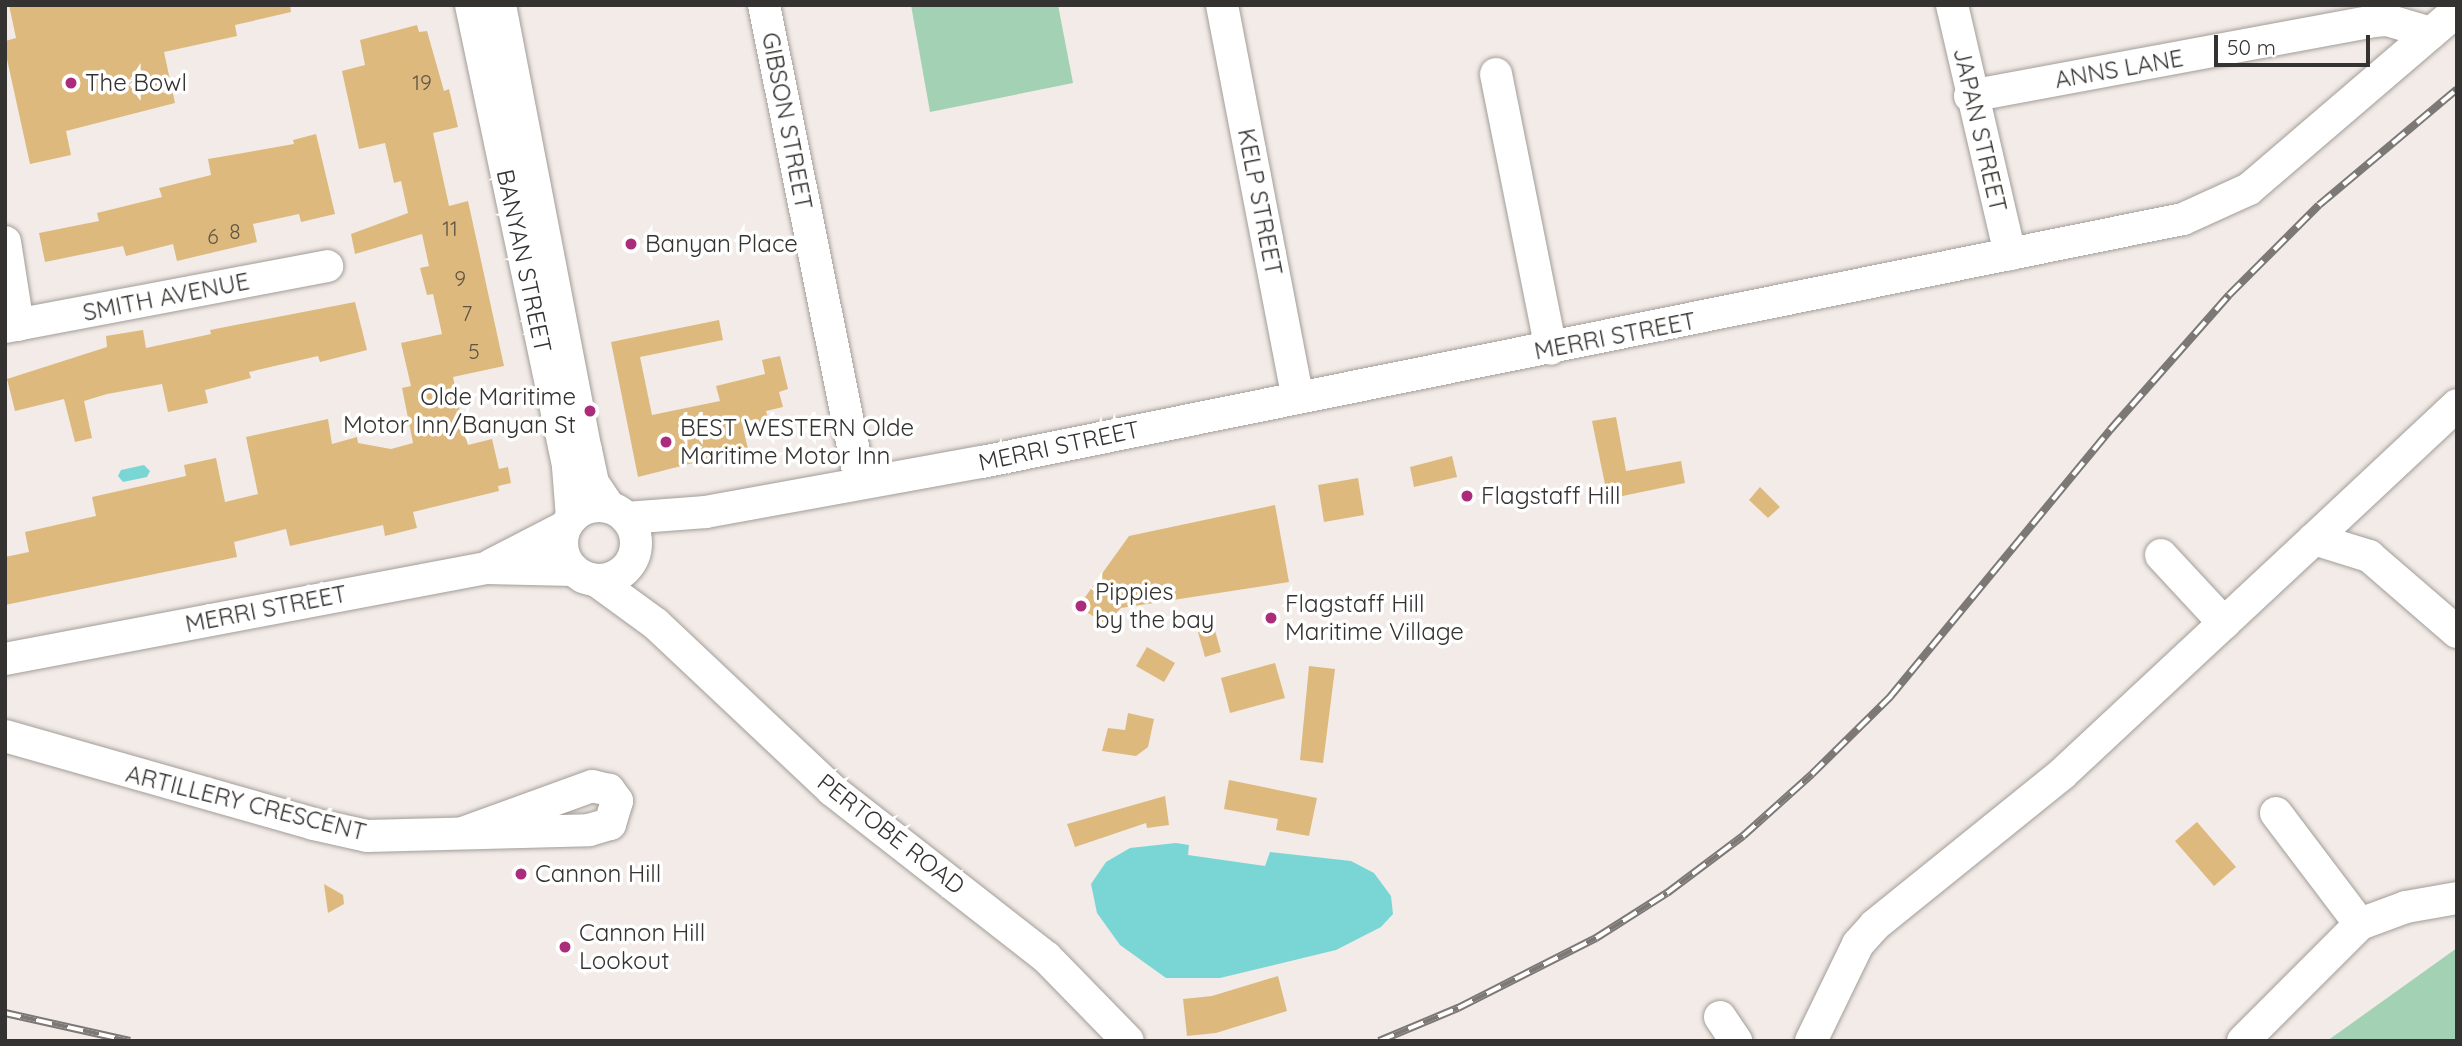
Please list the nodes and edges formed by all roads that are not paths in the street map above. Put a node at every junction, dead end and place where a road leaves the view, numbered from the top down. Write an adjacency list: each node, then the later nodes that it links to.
1 (471, 5): 9 (street, BANYAN STREET)
2 (500, 5): 9 (street, BANYAN STREET)
3 (764, 5): 19 (street, GIBSON STREET)
4 (1222, 5): 17 (street, KELP STREET)
5 (1952, 5): 10 (street, JAPAN STREET)
6 (2457, 11): 7 (street, MERRI STREET)
7 (2431, 33): 10 (street, ANNS LANE); 12 (street, MERRI STREET)
8 (1496, 74): 16 (street)
9 (502, 89): 14 (street, BANYAN STREET)
10 (1970, 96): 12 (street, JAPAN STREET)
11 (5, 243): 15 (street)
12 (2010, 254): 16 (street, MERRI STREET)
13 (327, 266): 15 (street, SMITH AVENUE)
14 (547, 308): 21 (street, BANYAN STREET); 22 (street, BANYAN STREET)
15 (11, 326)
16 (1551, 349): 17 (street, MERRI STREET)
17 (1298, 398): 19 (street, MERRI STREET)
18 (2457, 405): 23 (street)
19 (860, 483): 20 (street, MERRI STREET)
20 (706, 512): 21 (street, MERRI STREET); 25 (street, MERRI STREET)
21 (617, 513): 22 (street); 25 (street)
22 (569, 522): 26 (street, MERRI STREET); 27 (street)
23 (2314, 539): 28 (street); 30 (street)
24 (2161, 555): 28 (street)
25 (633, 557): 27 (street); 29 (street, PERTOBE ROAD)
26 (487, 568): 27 (street, MERRI STREET); 31 (street, MERRI STREET)
27 (579, 573): 29 (street, PERTOBE ROAD)
28 (2224, 623): 38 (street)
29 (656, 624): 37 (street, PERTOBE ROAD)
30 (2457, 632)
31 (16, 663)
32 (12, 739): 34 (street, ARTILLERY CRESCENT)
33 (2276, 813): 36 (street)
34 (464, 833)
35 (2457, 898): 36 (street)
36 (2360, 924): 39 (street)
37 (1125, 1037)
38 (1811, 1041)
39 (2243, 1041)

